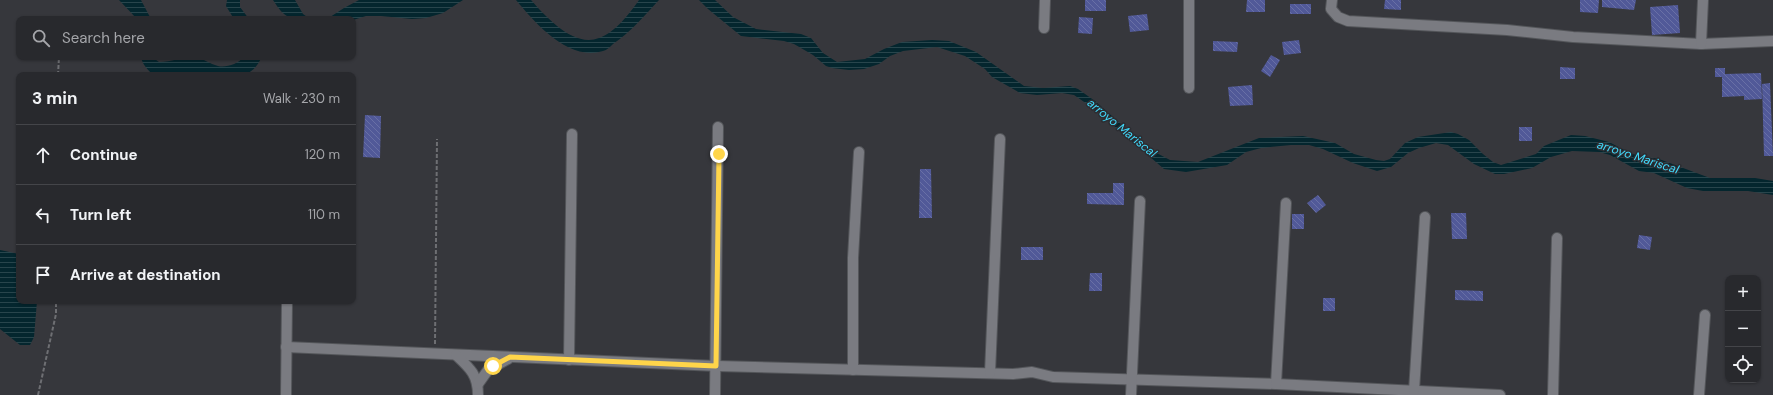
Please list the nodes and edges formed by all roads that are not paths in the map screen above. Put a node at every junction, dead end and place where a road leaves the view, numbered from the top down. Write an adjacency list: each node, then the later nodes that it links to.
1 (1045, 0): 5 (street)
2 (1189, 0): 8 (street)
3 (1332, 0): 7 (street)
4 (1703, 0): 7 (street)
5 (1044, 28)
6 (1773, 41): 7 (street)
7 (1701, 44)
8 (1189, 88)
9 (718, 127): 23 (street)
10 (572, 134): 22 (street)
11 (1000, 139): 25 (street)
12 (859, 152): 24 (street)
13 (1140, 200): 26 (street)
14 (1286, 203): 28 (street)
15 (1424, 217): 29 (street)
16 (1557, 238): 35 (street)
17 (287, 304): 19 (street)
18 (1705, 315): 36 (street)
19 (286, 347): 20 (street); 30 (street)
20 (456, 355): 21 (street); 27 (street)
21 (510, 357): 22 (street); 27 (street)
22 (569, 360): 23 (street)
23 (716, 366): 24 (street); 32 (street)
24 (853, 370): 25 (street)
25 (990, 373): 26 (street)
26 (1132, 379): 28 (street); 33 (street)
27 (478, 384): 31 (street)
28 (1276, 384): 29 (street)
29 (1414, 391): 34 (street)
30 (286, 395)
31 (478, 395)
32 (715, 395)
33 (1131, 395)
34 (1500, 395)
35 (1553, 395)
36 (1699, 395)

